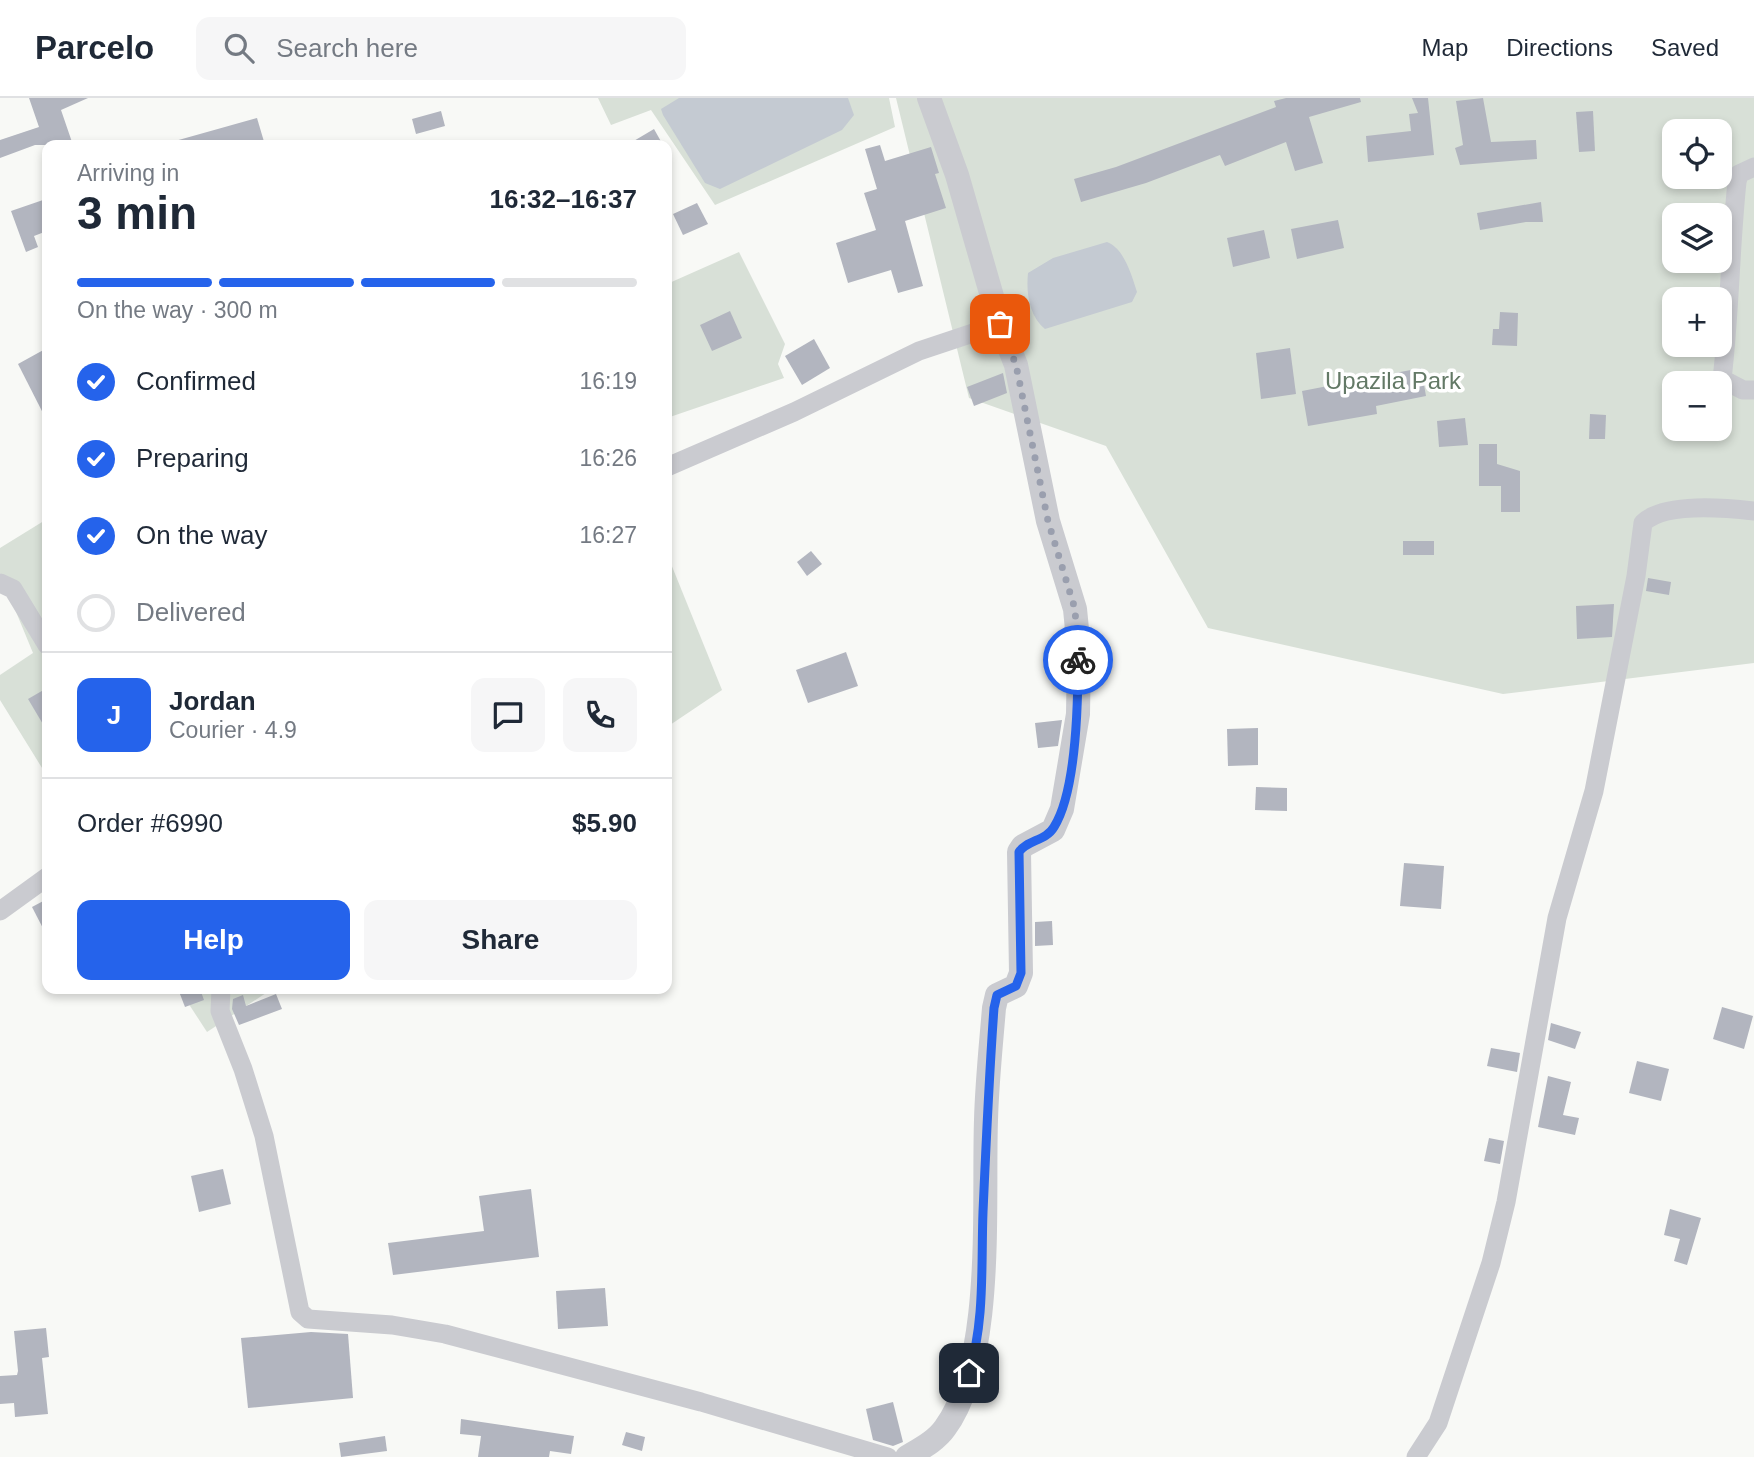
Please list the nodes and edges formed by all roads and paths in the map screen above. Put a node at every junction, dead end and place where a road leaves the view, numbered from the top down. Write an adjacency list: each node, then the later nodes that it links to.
1 (929, 98): 3 (street)
2 (1754, 167): 4 (street)
3 (1000, 324): 5 (street); 13 (street)
4 (1754, 390)
5 (672, 465)
6 (1754, 511): 14 (street)
7 (0, 583): 8 (street)
8 (42, 637)
9 (42, 881): 10 (street)
10 (0, 911)
11 (221, 994): 12 (street)
12 (888, 1457)
13 (907, 1457)
14 (1416, 1457)

